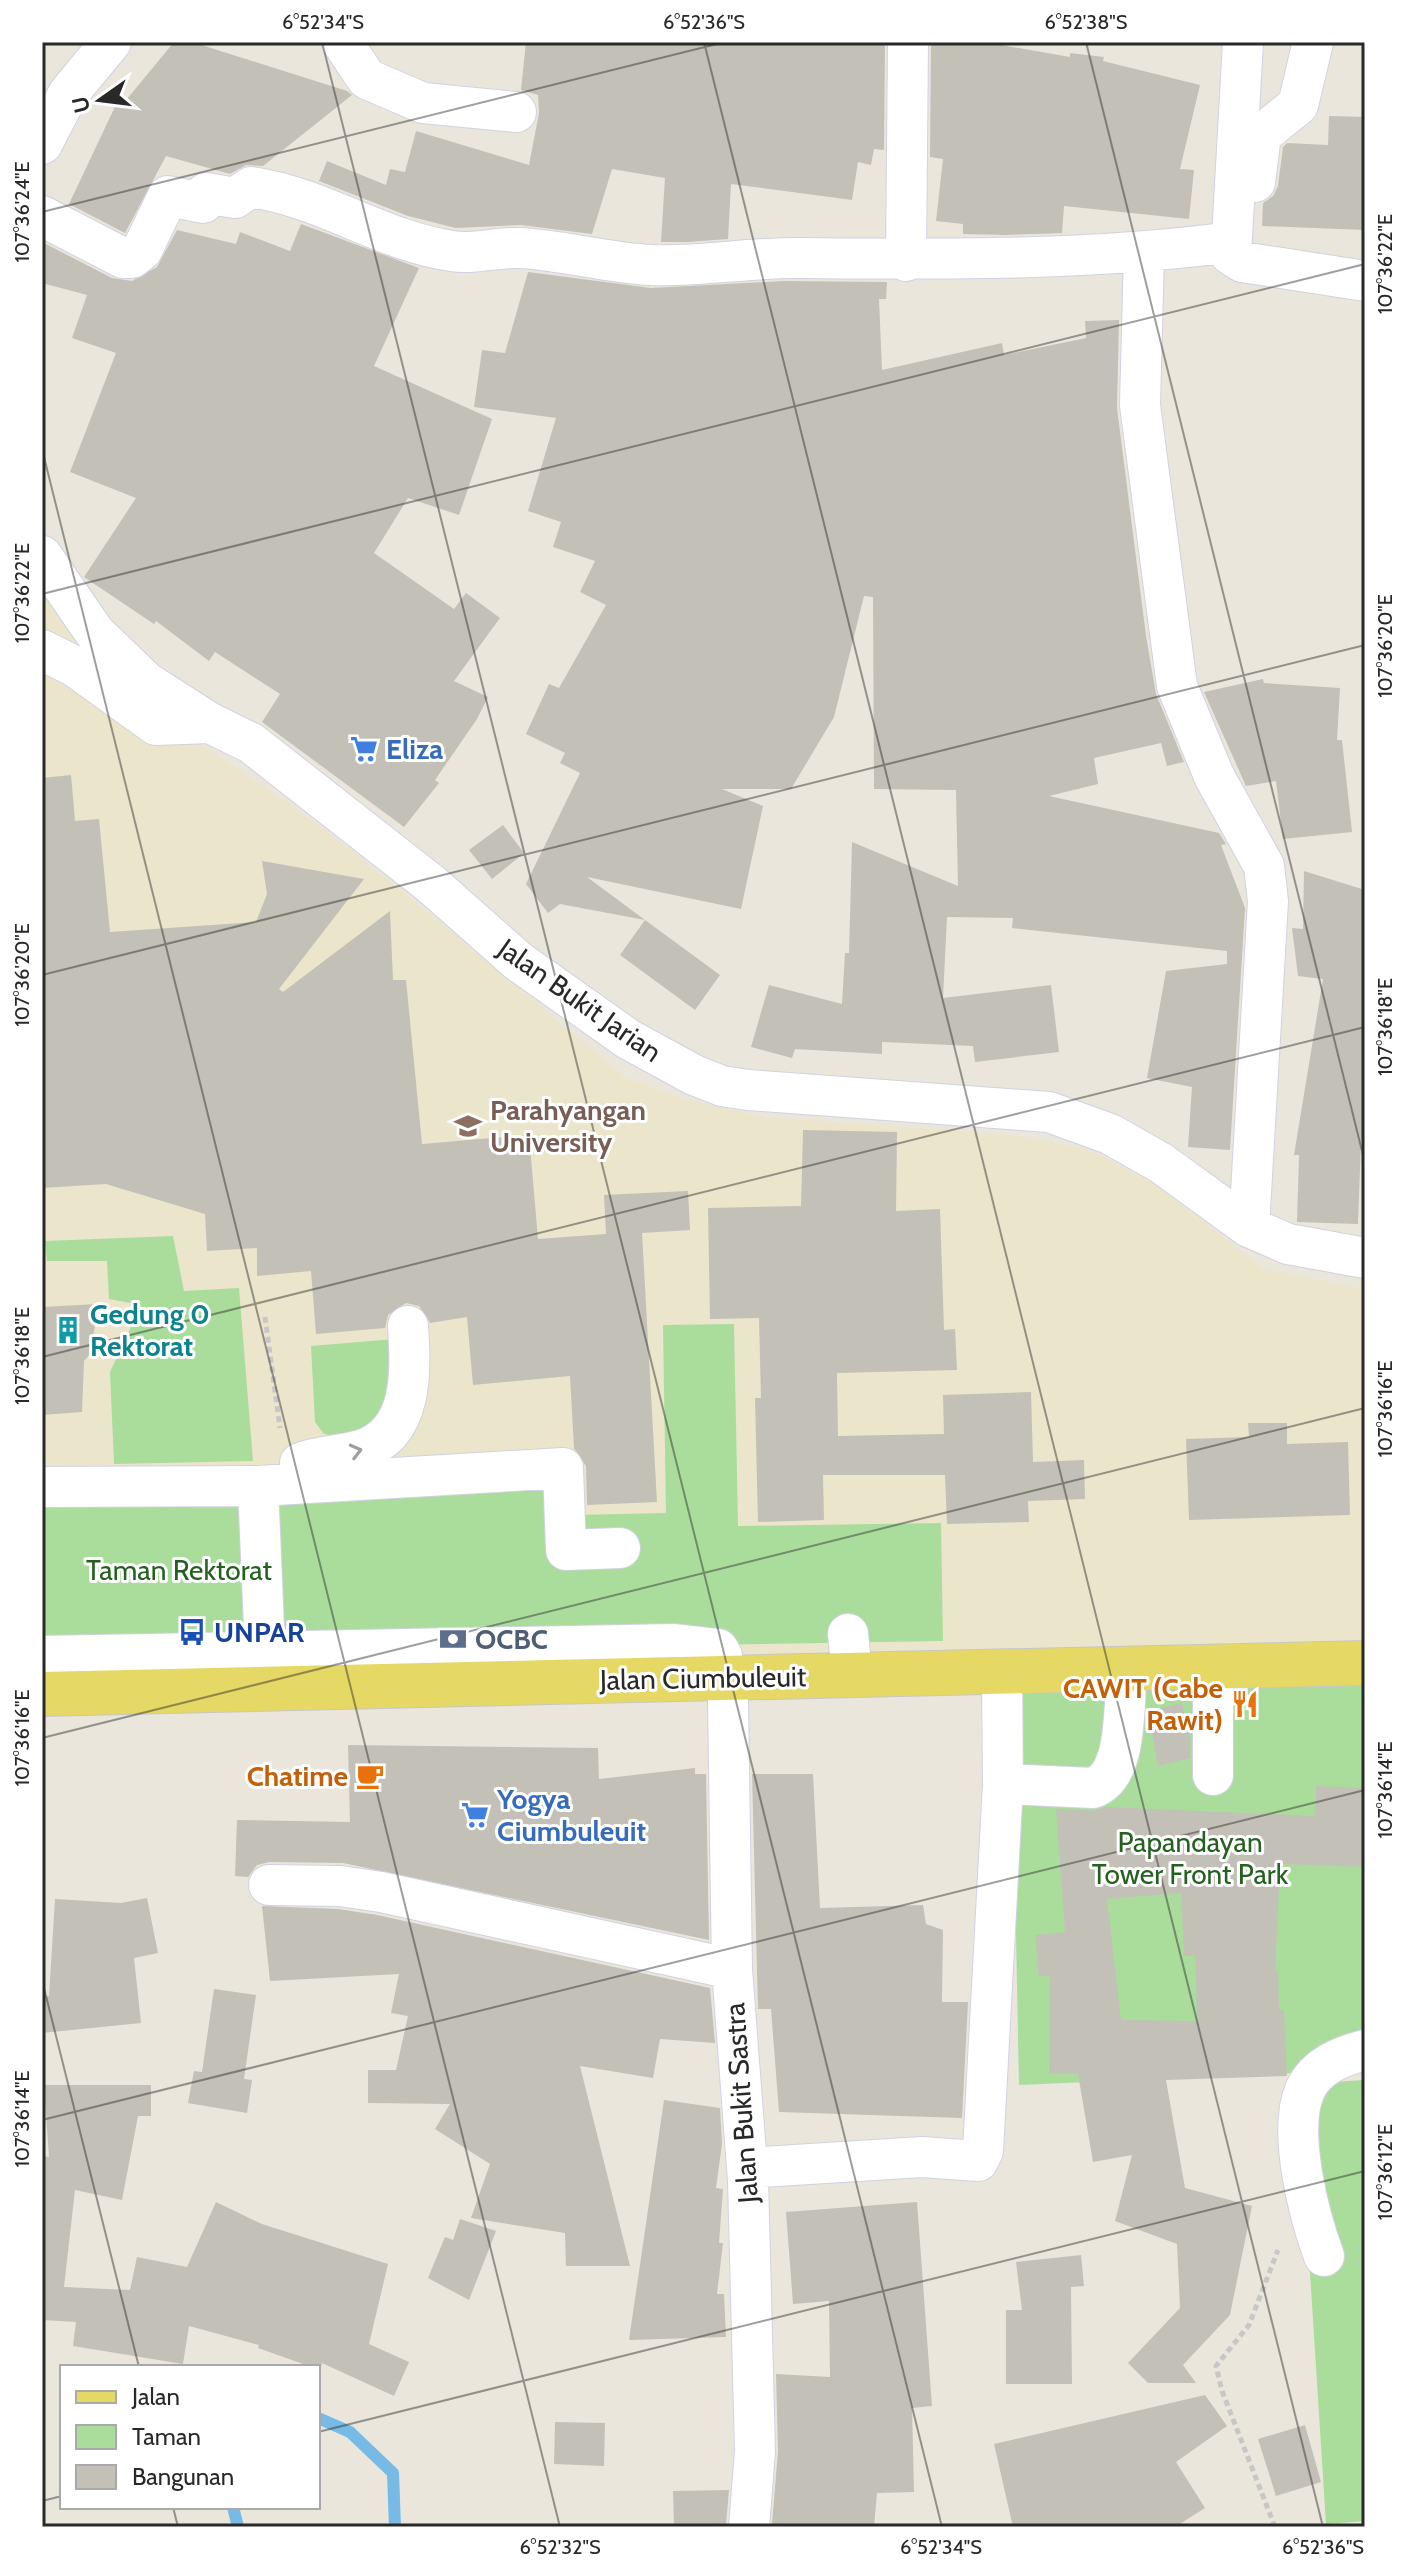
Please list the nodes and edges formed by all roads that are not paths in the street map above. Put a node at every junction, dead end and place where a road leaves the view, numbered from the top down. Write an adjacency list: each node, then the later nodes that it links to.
1 (111, 42): 7 (street)
2 (342, 42): 6 (street)
3 (908, 42): 12 (street)
4 (1243, 42): 9 (street)
5 (1313, 42): 11 (street)
6 (516, 112)
7 (42, 144)
8 (42, 216): 12 (street)
9 (1231, 242): 10 (street); 13 (street)
10 (1144, 254): 12 (street); 18 (street)
11 (1365, 259)
12 (906, 261)
13 (1365, 281)
14 (42, 556): 17 (street, Jalan Bukit Jarian)
15 (42, 624): 16 (street)
16 (58, 658): 17 (street)
17 (210, 723): 18 (street, Jalan Bukit Jarian)
18 (1249, 1227): 19 (street, Jalan Bukit Jarian)
19 (1365, 1258)
20 (408, 1326): 21 (street, one-way to 20)
21 (272, 1477): 22 (street); 23 (street); 27 (street)
22 (42, 1487)
23 (620, 1548)
24 (42, 1656): 27 (street)
25 (1365, 1663): 28 (main road, Jalan Ciumbuleuit)
26 (985, 1664): 29 (main road, Jalan Ciumbuleuit); 30 (main road, Jalan Ciumbuleuit); 33 (street)
27 (265, 1668): 30 (main road, Jalan Ciumbuleuit); 31 (main road, Jalan Ciumbuleuit)
28 (1213, 1668): 29 (main road, Jalan Ciumbuleuit); 32 (street)
29 (1127, 1671): 33 (street)
30 (727, 1679): 35 (street, Jalan Bukit Sastra)
31 (42, 1694)
32 (1213, 1775)
33 (1003, 1784): 37 (street)
34 (269, 1885): 35 (street)
35 (732, 1969): 37 (street, Jalan Bukit Sastra)
36 (1365, 2050): 38 (street)
37 (747, 2168): 39 (street, Jalan Bukit Sastra)
38 (1324, 2256)
39 (749, 2527)

